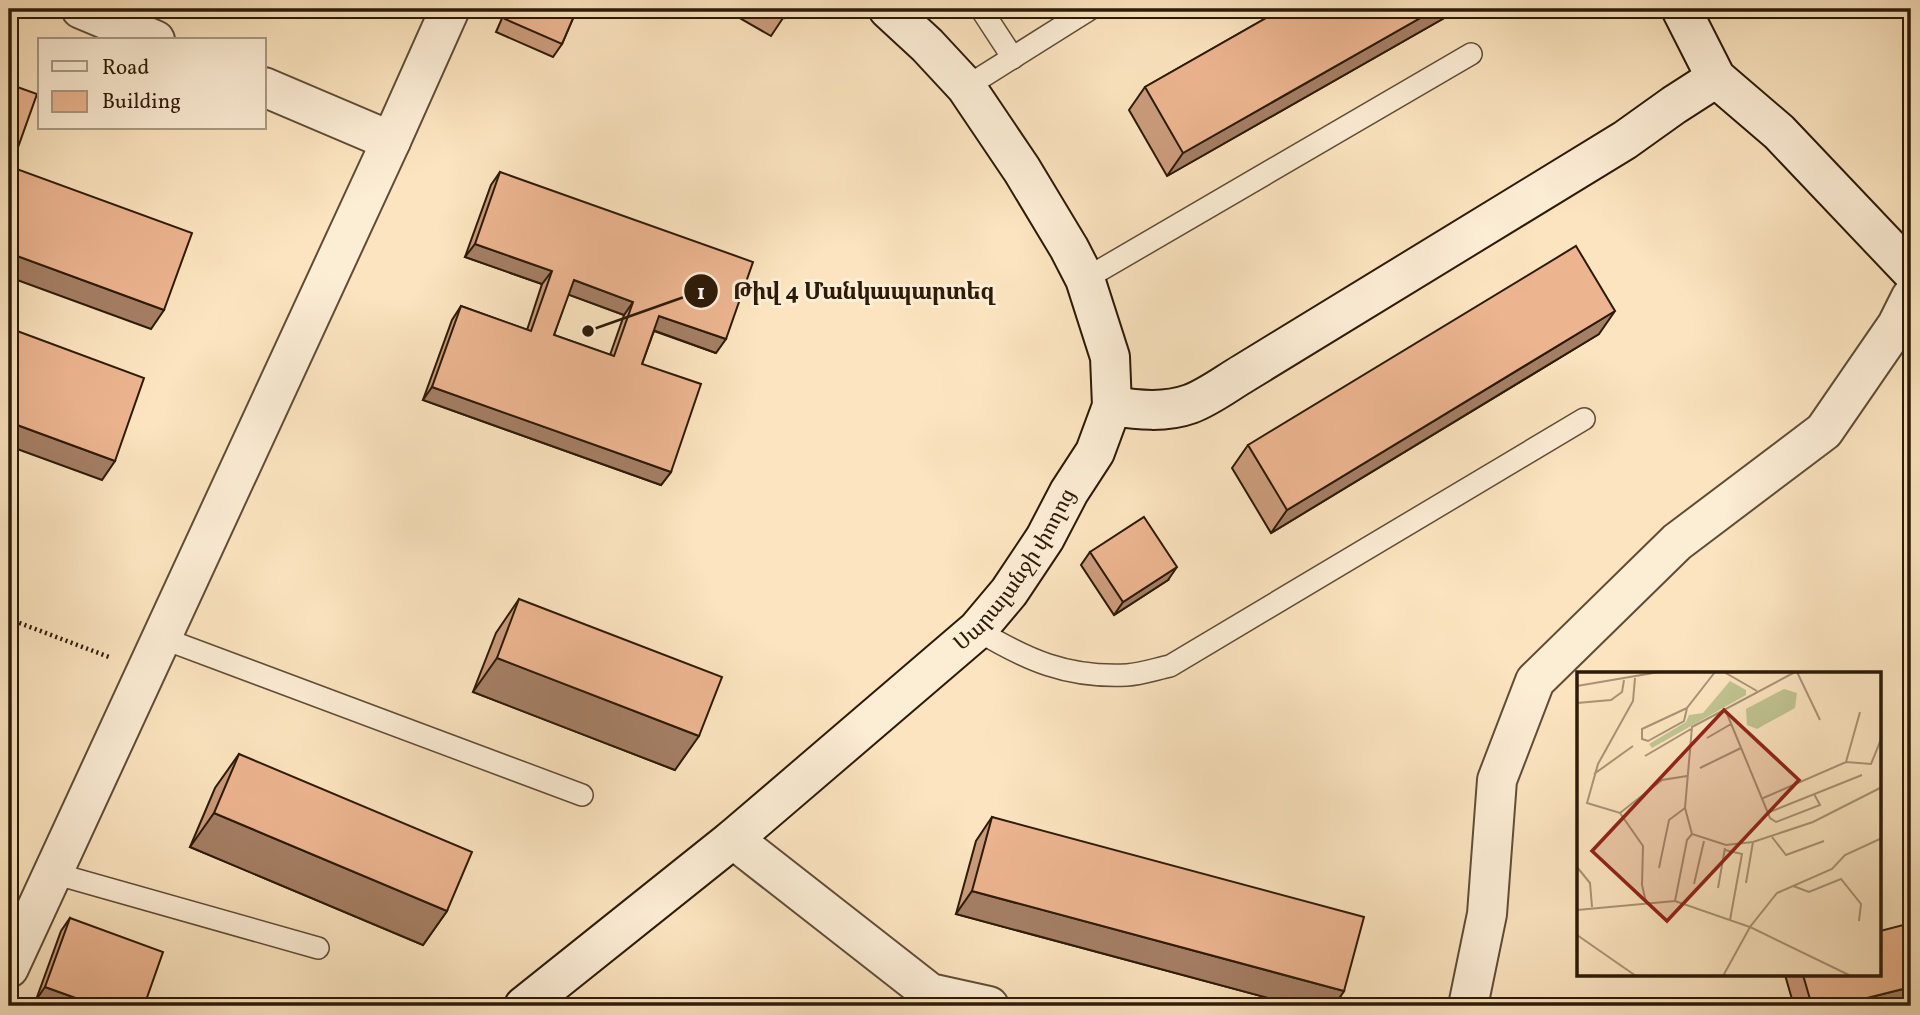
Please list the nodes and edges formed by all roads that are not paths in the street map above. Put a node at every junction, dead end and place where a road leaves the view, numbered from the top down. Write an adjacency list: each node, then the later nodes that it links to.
1 (81, 9): 7 (street)
2 (450, 9): 13 (street)
3 (888, 9): 12 (street, Սարալանջի փողոց)
4 (981, 9): 9 (lane)
5 (1090, 9): 9 (lane)
6 (1681, 9): 10 (street)
7 (150, 38)
8 (1471, 54): 15 (lane)
9 (1013, 58): 12 (lane)
10 (1716, 78): 14 (street); 17 (street)
11 (266, 88): 13 (street)
12 (966, 88): 15 (street, Սարալանջի փողոց)
13 (391, 141): 20 (street)
14 (1911, 271)
15 (1085, 279): 17 (street, Սարալանջի փողոց)
16 (1911, 297): 28 (street)
17 (1112, 406): 19 (street, Սարալանջի փողոց)
18 (1584, 419): 19 (lane)
19 (977, 630): 22 (street, Սարալանջի փողոց)
20 (154, 654): 21 (lane); 23 (street)
21 (582, 795)
22 (733, 839): 26 (street, Սարալանջի փողոց); 27 (street)
23 (53, 873): 24 (lane); 25 (street)
24 (318, 948)
25 (9, 968)
26 (524, 1006)
27 (989, 1006)
28 (1468, 1006)

